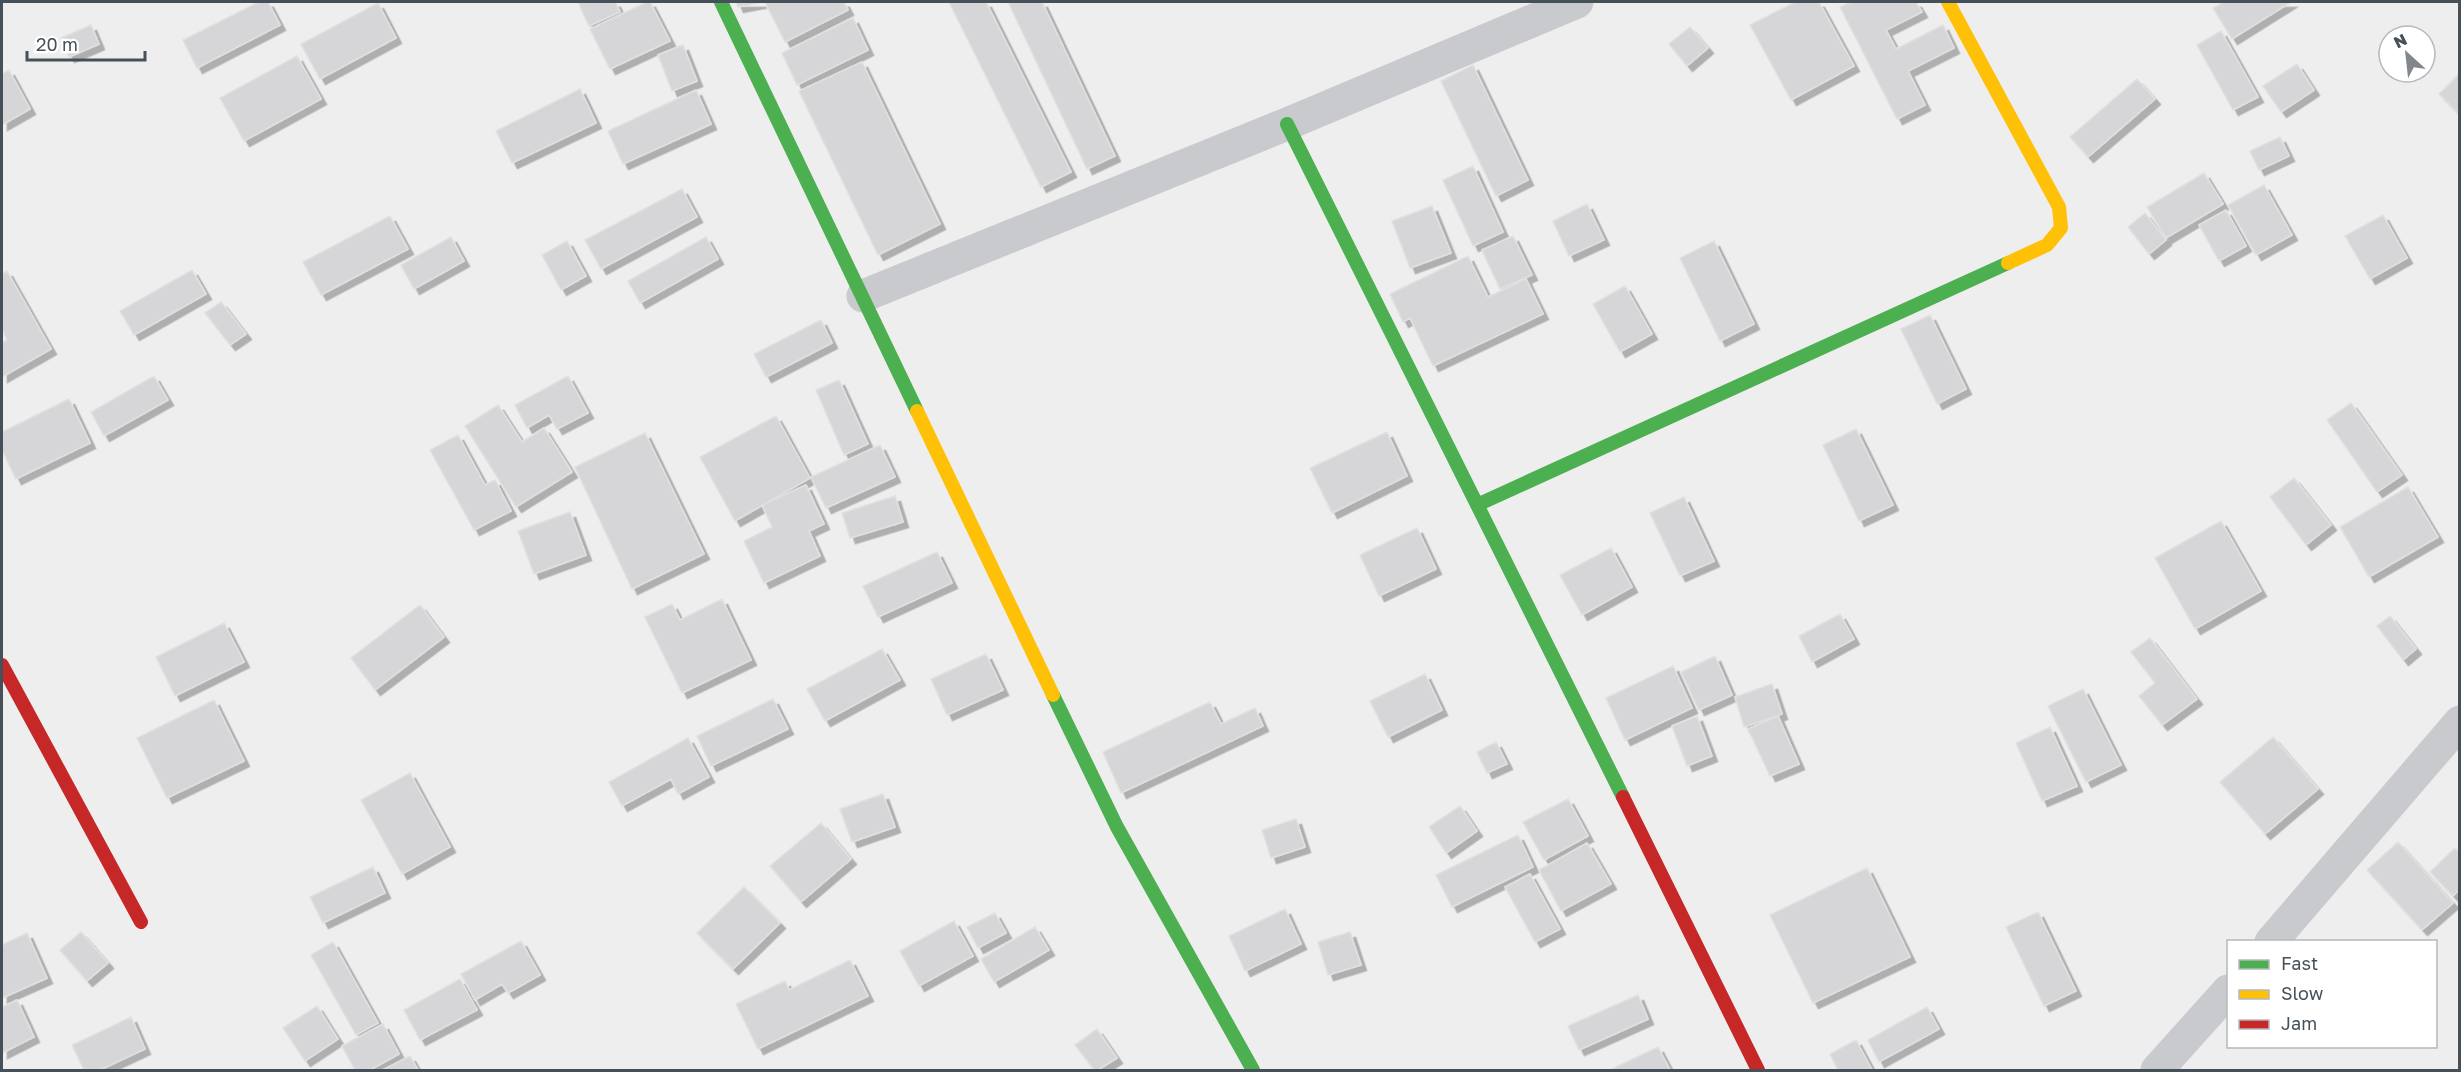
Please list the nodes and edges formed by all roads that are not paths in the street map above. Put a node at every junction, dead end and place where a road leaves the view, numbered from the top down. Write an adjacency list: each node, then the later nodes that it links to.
1 (721, 2): 5 (street)
2 (1577, 2): 4 (street)
3 (1948, 2): 6 (street)
4 (1287, 124): 5 (street); 6 (street)
5 (863, 296): 12 (street)
6 (1479, 504): 13 (street)
7 (2, 665): 9 (street)
8 (2460, 722): 10 (street)
9 (141, 922)
10 (2273, 940)
11 (2227, 992): 14 (street)
12 (1253, 1071)
13 (1758, 1071)
14 (2157, 1071)

